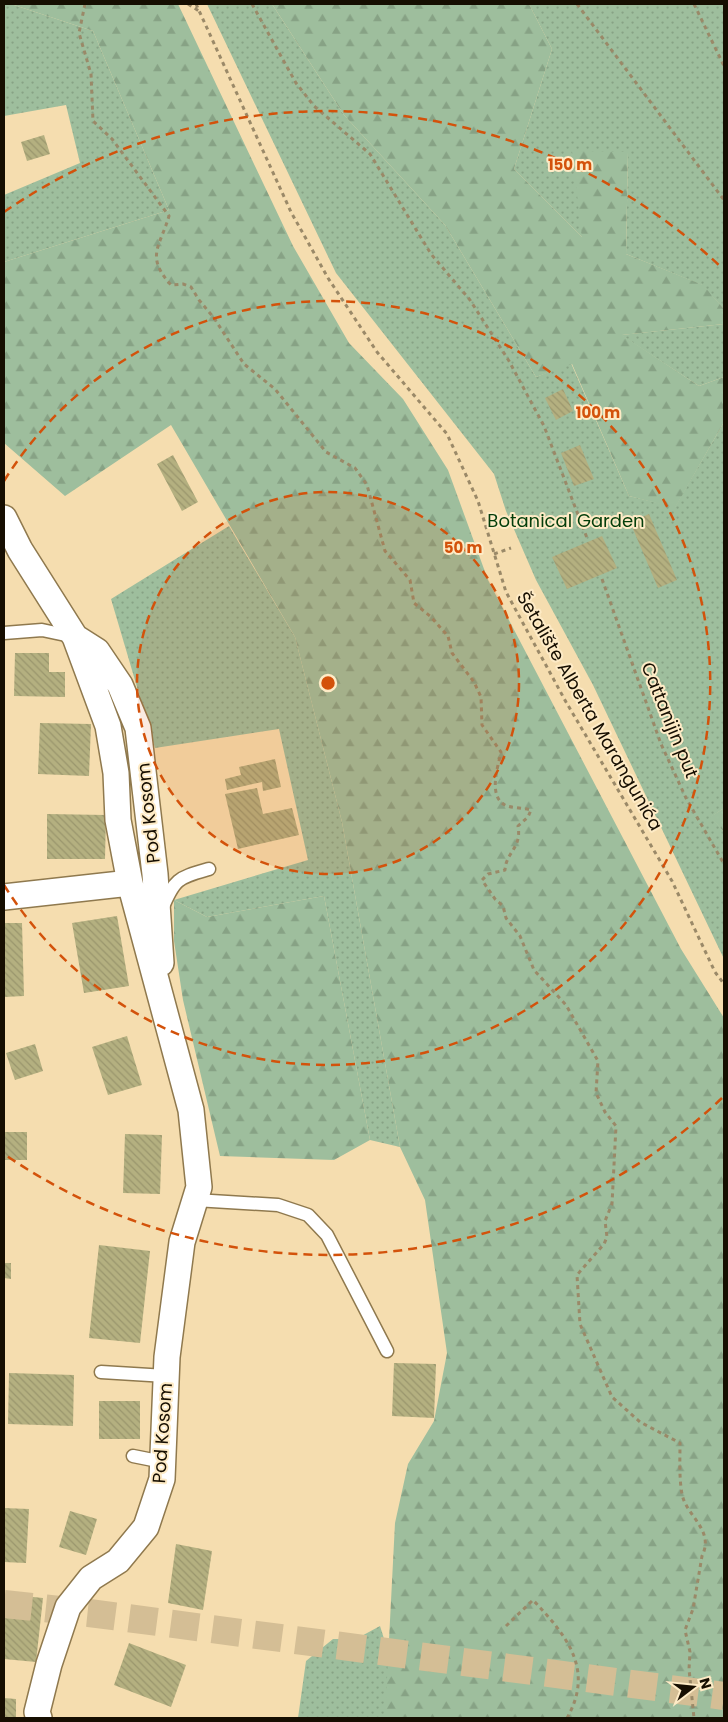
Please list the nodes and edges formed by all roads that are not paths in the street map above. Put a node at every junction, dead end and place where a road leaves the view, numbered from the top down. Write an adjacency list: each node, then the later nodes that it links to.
1 (4, 518): 3 (street, Pod Kosom)
2 (4, 633): 3 (lane)
3 (75, 637): 5 (street, Pod Kosom); 7 (street, Pod Kosom)
4 (209, 869): 7 (lane)
5 (130, 883): 6 (street, Pod Kosom); 8 (street, Pod Kosom)
6 (4, 897)
7 (158, 918): 8 (street, Pod Kosom)
8 (163, 1012): 9 (street, Pod Kosom)
9 (194, 1200): 10 (lane); 12 (street, Pod Kosom)
10 (387, 1351)
11 (101, 1372): 12 (lane)
12 (166, 1376): 14 (street, Pod Kosom)
13 (132, 1456): 14 (lane)
14 (163, 1462): 15 (street, Pod Kosom)
15 (39, 1718)

